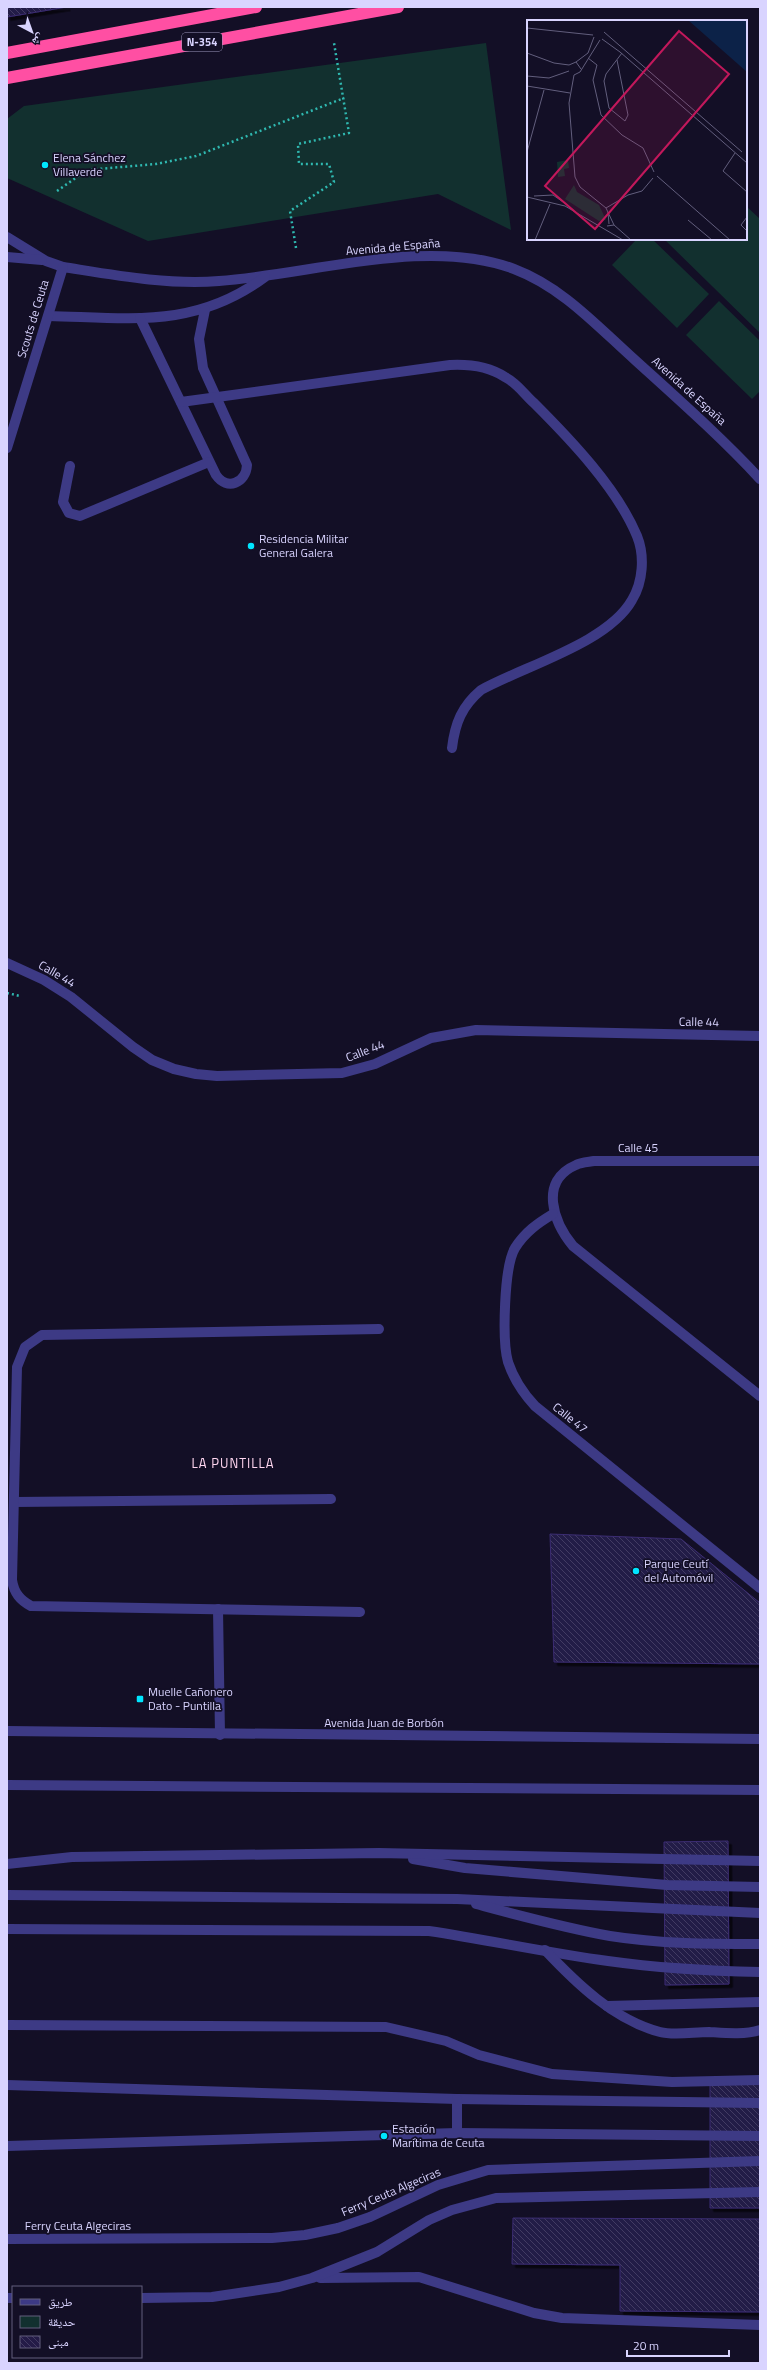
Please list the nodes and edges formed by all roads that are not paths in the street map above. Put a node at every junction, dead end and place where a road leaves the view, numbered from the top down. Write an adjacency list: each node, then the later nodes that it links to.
1 (256, 7): 3 (highway, N-354)
2 (398, 7): 4 (highway, N-354)
3 (7, 54)
4 (7, 78)
5 (7, 237): 7 (street, Avenida de España)
6 (7, 257): 7 (street, Avenida de España)
7 (46, 261): 8 (street, Avenida de España)
8 (63, 267): 9 (street, Avenida de España); 11 (street, Scouts de Ceuta)
9 (265, 277): 10 (street); 18 (street, Avenida de España)
10 (205, 310): 12 (street); 13 (street)
11 (49, 316): 12 (street); 15 (street, Scouts de Ceuta)
12 (140, 318): 14 (street)
13 (217, 397): 14 (street); 16 (street); 19 (street)
14 (181, 402): 16 (street)
15 (7, 448)
16 (209, 462): 17 (street)
17 (70, 466)
18 (760, 479)
19 (452, 748)
20 (7, 963): 21 (street, Calle 44)
21 (760, 1036)
22 (760, 1161): 23 (street, Calle 45)
23 (553, 1214): 25 (street); 28 (street, Calle 47)
24 (379, 1329): 27 (street)
25 (760, 1396)
26 (331, 1499): 27 (street)
27 (14, 1502): 29 (street)
28 (760, 1588)
29 (218, 1609): 30 (street); 32 (street)
30 (360, 1612)
31 (7, 1732): 32 (street, Avenida Juan de Borbón)
32 (220, 1735): 33 (street, Avenida Juan de Borbón)
33 (760, 1739)
34 (7, 1785): 35 (street)
35 (760, 1790)
36 (379, 1853): 37 (street); 38 (street); 39 (street)
37 (760, 1861)
38 (7, 1864)
39 (760, 1887)
40 (7, 1895): 41 (street)
41 (457, 1899): 42 (street); 44 (street)
42 (760, 1913)
43 (7, 1929): 45 (street)
44 (760, 1944)
45 (545, 1950): 46 (street); 48 (street)
46 (760, 1972)
47 (760, 2002): 48 (street)
48 (607, 2006): 50 (street)
49 (7, 2025): 51 (street)
50 (760, 2030)
51 (760, 2080)
52 (7, 2085): 53 (street)
53 (457, 2099): 54 (street); 55 (street)
54 (760, 2102)
55 (457, 2133): 56 (street); 57 (street)
56 (760, 2136)
57 (7, 2146)
58 (760, 2161): 60 (street, Ferry Ceuta Algeciras)
59 (760, 2192): 61 (street)
60 (7, 2239)
61 (312, 2278): 62 (street); 63 (street)
62 (142, 2298)
63 (760, 2325)

